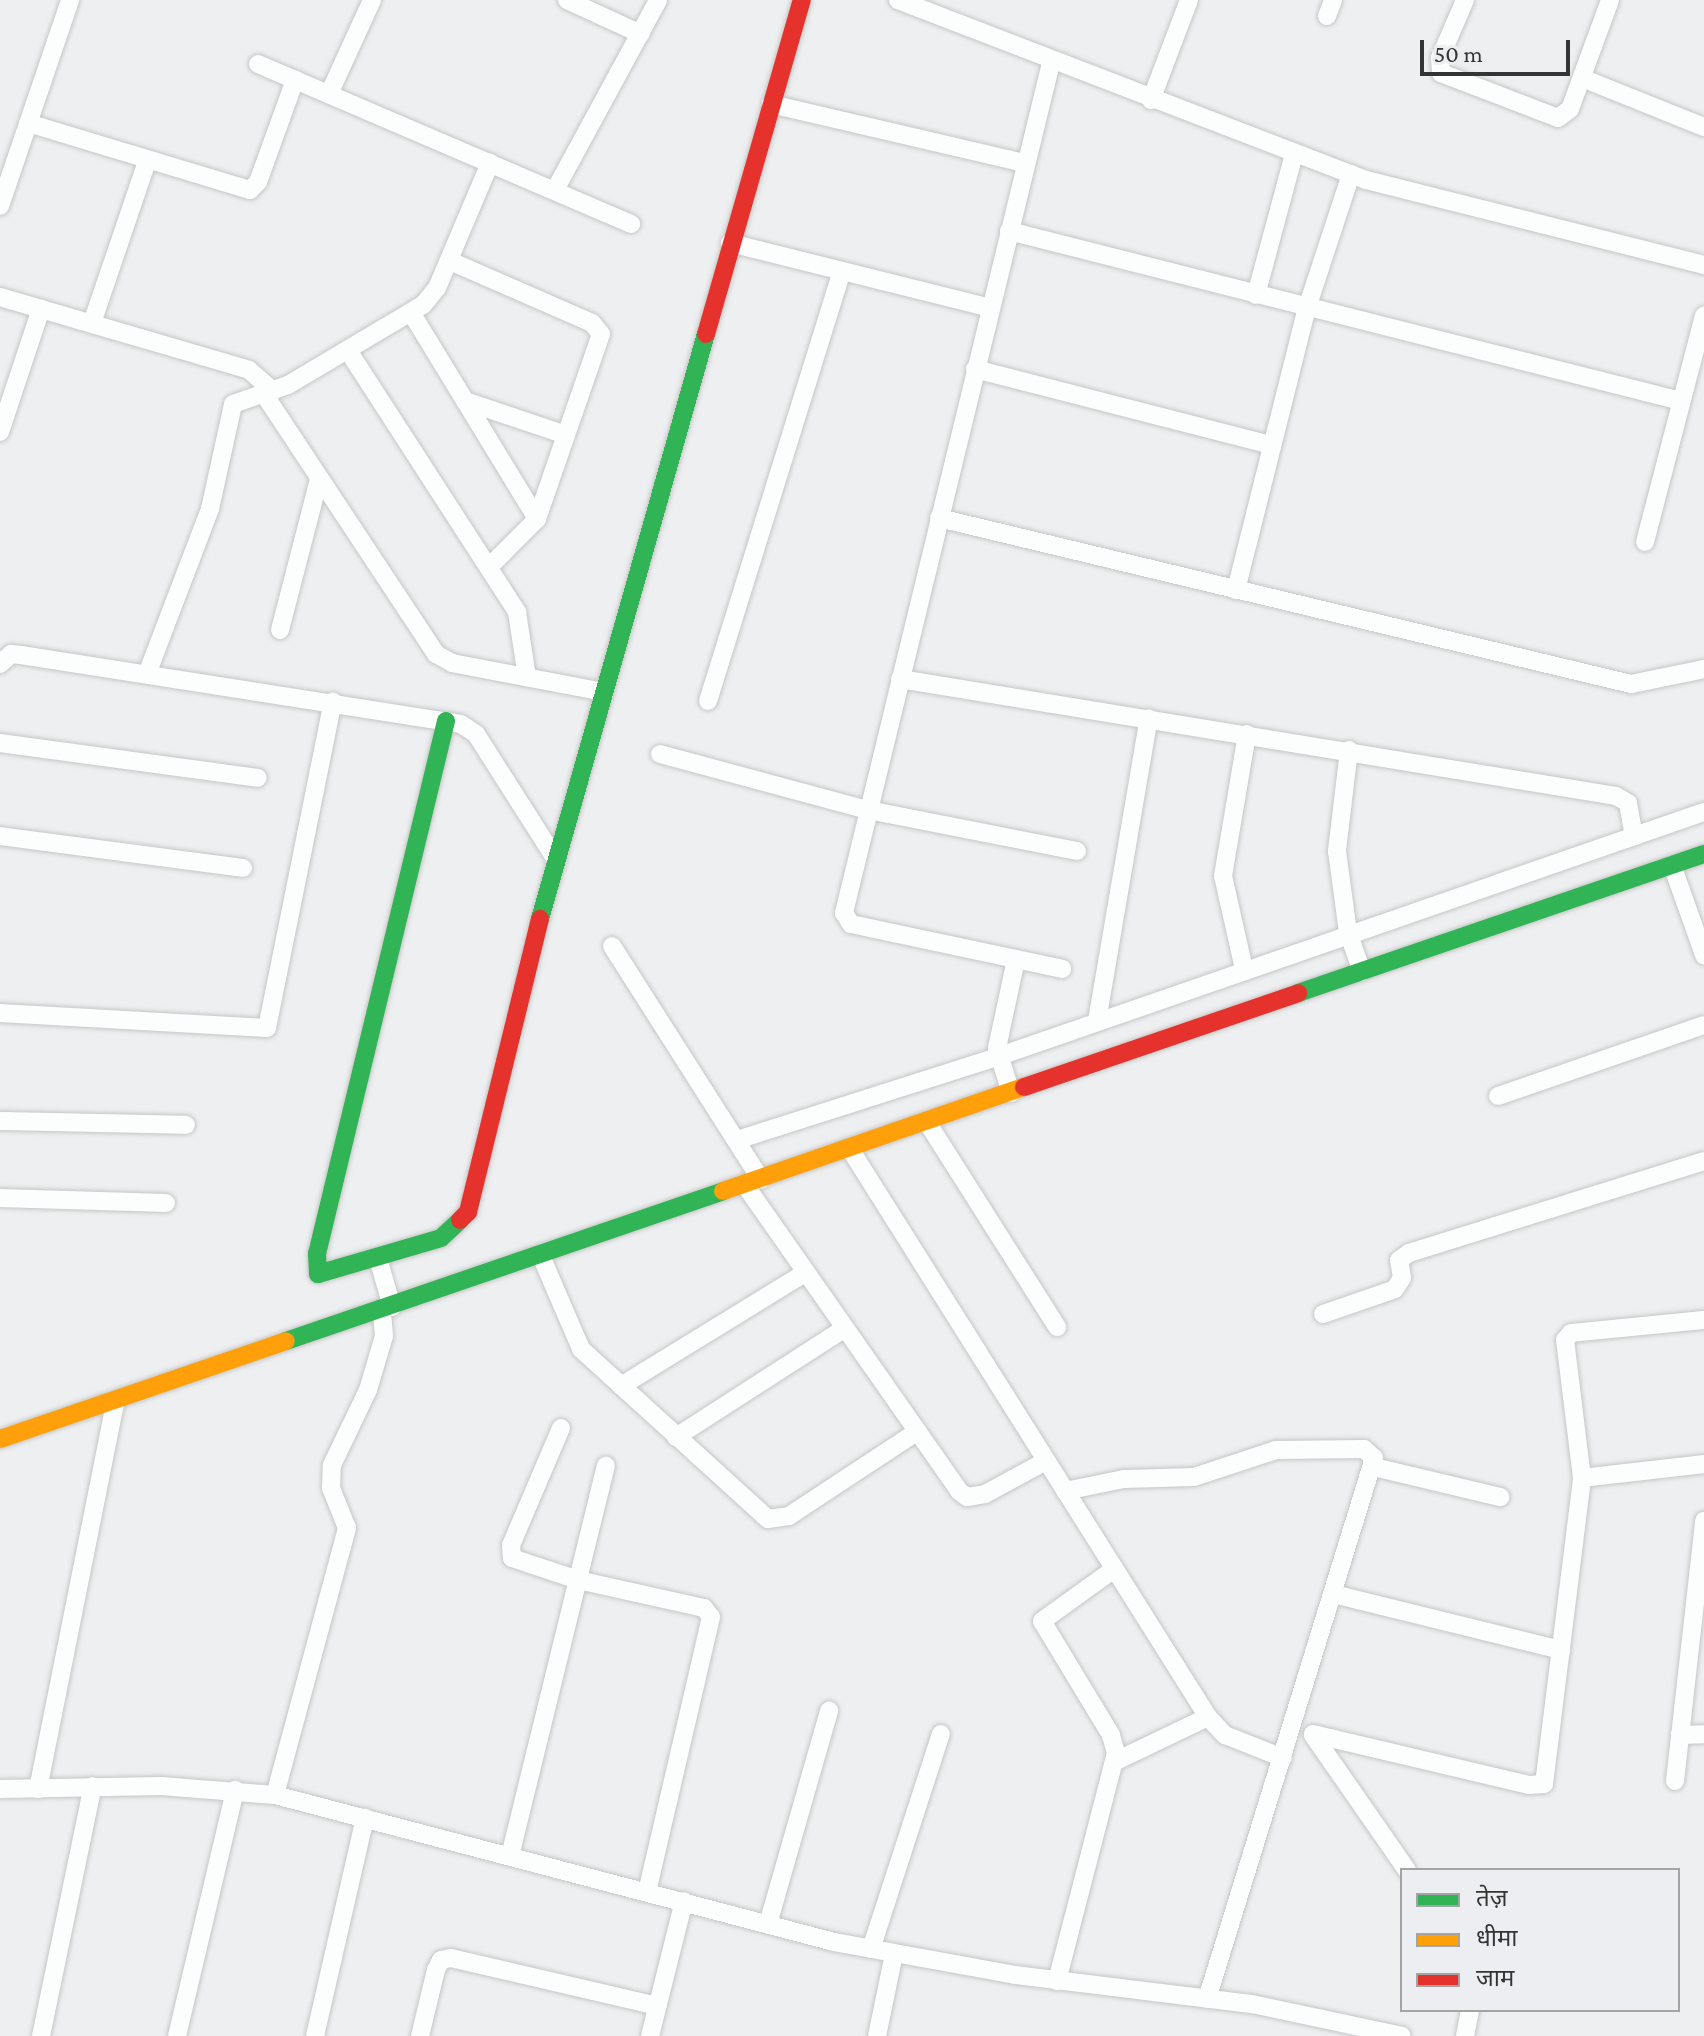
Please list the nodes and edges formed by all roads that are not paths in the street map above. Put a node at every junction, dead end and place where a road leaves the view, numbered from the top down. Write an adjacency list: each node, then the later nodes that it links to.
1 (70, 0): 18 (street)
2 (372, 0): 15 (street)
3 (567, 0): 10 (street)
4 (658, 0): 10 (street)
5 (802, 0): 17 (street)
6 (898, 0): 11 (street)
7 (1189, 0): 16 (street)
8 (1465, 0): 13 (street)
9 (1610, 0): 13 (street)
10 (641, 34): 25 (street)
11 (1051, 63): 16 (street); 23 (street)
12 (258, 64): 14 (street)
13 (1582, 78): 19 (street)
14 (295, 80): 15 (street); 21 (street)
15 (329, 94): 22 (street)
16 (1151, 100): 20 (street)
17 (771, 104): 23 (street); 29 (street)
18 (28, 123): 21 (street); 26 (street)
19 (1704, 127)
20 (1294, 154): 24 (street); 33 (street)
21 (147, 161): 40 (street)
22 (490, 163): 25 (street); 30 (street)
23 (1025, 163): 28 (street)
24 (1351, 174): 31 (street); 36 (street)
25 (555, 190): 27 (street)
26 (0, 206)
27 (631, 224)
28 (1009, 231): 33 (street); 35 (street)
29 (730, 243): 32 (street); 61 (street)
30 (450, 261): 38 (street); 47 (street)
31 (1704, 265)
32 (842, 271): 35 (street); 62 (street)
33 (1256, 295): 36 (street)
34 (0, 297): 37 (street)
35 (990, 308): 42 (street)
36 (1307, 308): 45 (street); 48 (street)
37 (41, 309): 40 (street); 46 (street)
38 (412, 314): 41 (street); 44 (street)
39 (1704, 316): 45 (street)
40 (92, 323): 43 (street)
41 (349, 352): 43 (street); 53 (street)
42 (975, 369): 48 (street); 50 (street)
43 (268, 393): 49 (street); 58 (street)
44 (465, 401): 47 (street); 51 (street)
45 (1681, 401): 52 (street)
46 (0, 432)
47 (563, 434): 51 (street)
48 (1272, 445): 54 (street)
49 (319, 479): 55 (street); 59 (street)
50 (939, 518): 54 (street); 60 (street)
51 (537, 519): 53 (street)
52 (1645, 542)
53 (489, 567): 59 (street)
54 (1236, 590): 57 (street)
55 (280, 630)
56 (1, 654): 58 (street)
57 (1704, 669)
58 (147, 674): 63 (street)
59 (527, 677): 61 (street)
60 (900, 679): 64 (street); 71 (street)
61 (604, 692): 77 (street)
62 (708, 701)
63 (333, 702): 65 (street); 87 (street)
64 (1149, 718): 66 (street); 88 (street)
65 (446, 721): 77 (street); 102 (street)
66 (1247, 734): 68 (street); 86 (street)
67 (0, 743): 70 (street)
68 (1349, 750): 74 (street); 80 (street)
69 (660, 754): 71 (street)
70 (258, 778)
71 (868, 810): 75 (street); 83 (street)
72 (1704, 812): 74 (street)
73 (0, 836): 79 (street)
74 (1634, 836): 80 (street)
75 (1077, 851)
76 (1704, 854): 78 (street)
77 (555, 858): 102 (street)
78 (1672, 865): 82 (street); 84 (street)
79 (243, 868)
80 (1350, 937): 84 (street); 86 (street)
81 (612, 946): 98 (street)
82 (1704, 955)
83 (1016, 959): 85 (street); 90 (street)
84 (1360, 966): 91 (street)
85 (1062, 969)
86 (1244, 969): 88 (street)
87 (0, 1013)
88 (1097, 1021): 90 (street)
89 (1704, 1025): 92 (street)
90 (998, 1061): 91 (street); 98 (street)
91 (1009, 1089): 94 (street)
92 (1498, 1096)
93 (0, 1121): 95 (street)
94 (927, 1122): 96 (street); 107 (street)
95 (186, 1125)
96 (850, 1149): 98 (street); 115 (street)
97 (1704, 1161): 105 (street)
98 (749, 1166): 101 (street); 103 (street)
99 (0, 1198): 100 (street)
100 (166, 1203)
101 (541, 1256): 104 (street); 109 (street)
102 (380, 1266): 104 (street)
103 (806, 1272): 108 (street); 109 (street)
104 (387, 1304): 110 (street); 143 (street)
105 (1323, 1314)
106 (1704, 1320): 119 (street)
107 (1057, 1327)
108 (845, 1328): 112 (street); 113 (street)
109 (621, 1386): 113 (street)
110 (116, 1400): 114 (street); 141 (street)
111 (561, 1428): 124 (street)
112 (918, 1431): 113 (street); 115 (street)
113 (676, 1437)
114 (0, 1439)
115 (1046, 1461): 120 (street)
116 (1704, 1464): 119 (street)
117 (606, 1466): 124 (street)
118 (1374, 1467): 120 (street); 121 (street); 125 (street)
119 (1582, 1478): 127 (street)
120 (1065, 1491): 123 (street)
121 (1500, 1497)
122 (1704, 1521): 126 (street)
123 (1114, 1569): 130 (street); 137 (street)
124 (578, 1580): 145 (street); 147 (street)
125 (1333, 1594): 127 (street); 131 (street)
126 (1700, 1596): 128 (street)
127 (1561, 1650): 133 (street)
128 (1695, 1673): 135 (street)
129 (829, 1711): 149 (street)
130 (1208, 1717): 136 (street); 137 (street)
131 (1292, 1727): 133 (street); 136 (street)
132 (941, 1734): 150 (street)
133 (1313, 1734): 146 (street)
134 (1704, 1734): 135 (street)
135 (1680, 1735): 138 (street)
136 (1283, 1758): 153 (street)
137 (1114, 1762): 152 (street)
138 (1675, 1781)
139 (93, 1786): 141 (street); 142 (street); 157 (street)
140 (0, 1789): 141 (street)
141 (38, 1789)
142 (235, 1790): 143 (street); 158 (street)
143 (275, 1795): 144 (street)
144 (365, 1818): 145 (street); 159 (street)
145 (510, 1856): 147 (street)
146 (1406, 1868)
147 (647, 1891): 148 (street)
148 (684, 1901): 149 (street); 154 (street)
149 (768, 1924): 150 (street)
150 (871, 1949): 151 (street)
151 (894, 1954): 152 (street); 162 (street)
152 (1057, 1981): 153 (street)
153 (1207, 1999): 156 (street)
154 (657, 2006): 160 (street); 161 (street)
155 (1470, 2012): 164 (street)
156 (1360, 2031): 163 (street)
157 (41, 2036)
158 (177, 2036)
159 (315, 2036)
160 (420, 2036)
161 (650, 2036)
162 (877, 2036)
163 (1402, 2036)
164 (1465, 2036)

